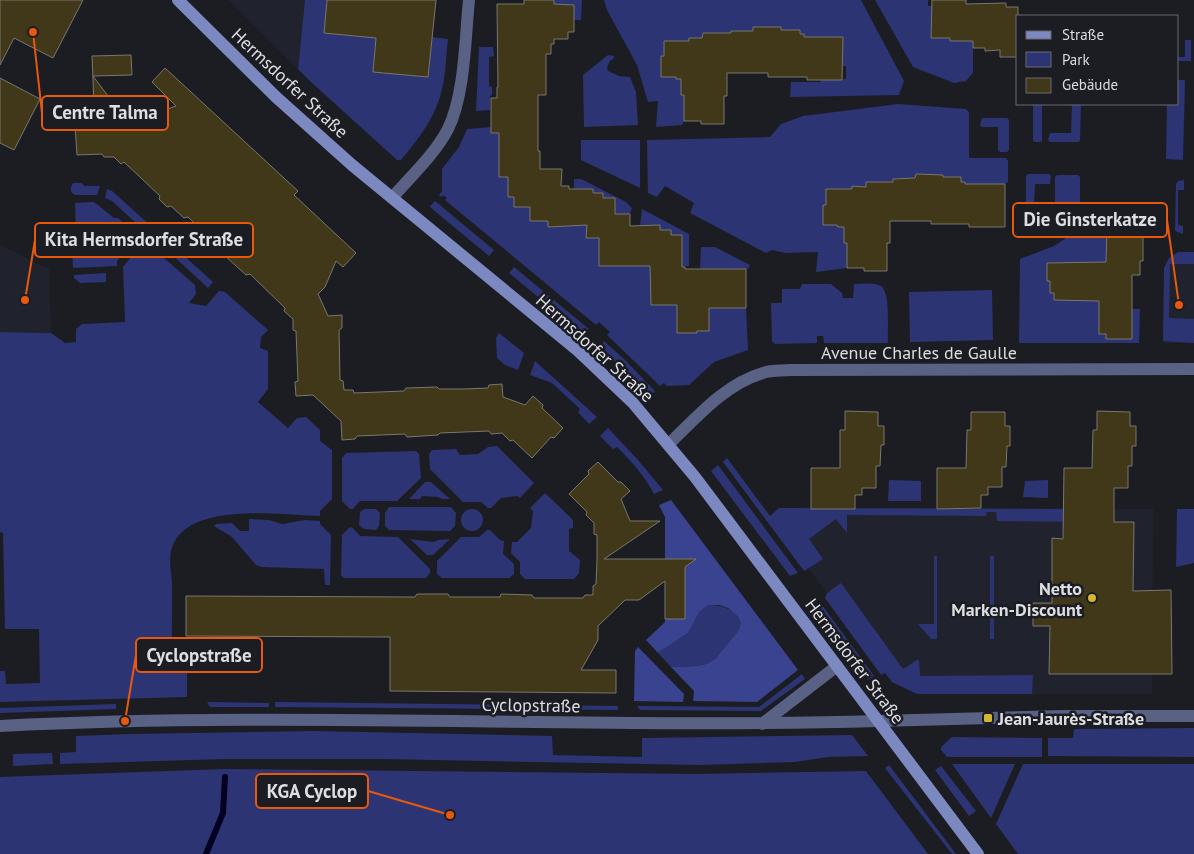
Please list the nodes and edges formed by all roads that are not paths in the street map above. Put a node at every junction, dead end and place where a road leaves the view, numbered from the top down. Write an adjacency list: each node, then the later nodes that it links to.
1 (178, 0): 3 (main road, Hermsdorfer Straße)
2 (469, 0): 3 (street)
3 (392, 198): 5 (main road, Hermsdorfer Straße)
4 (1194, 369): 5 (street, Avenue Charles de Gaulle)
5 (669, 444): 6 (main road, Hermsdorfer Straße)
6 (836, 666): 8 (main road, Hermsdorfer Straße); 9 (street)
7 (1194, 716): 8 (street)
8 (878, 721): 9 (street, Cyclopstraße); 11 (main road, Hermsdorfer Straße)
9 (762, 724): 10 (street, Cyclopstraße)
10 (0, 726)
11 (978, 854)

